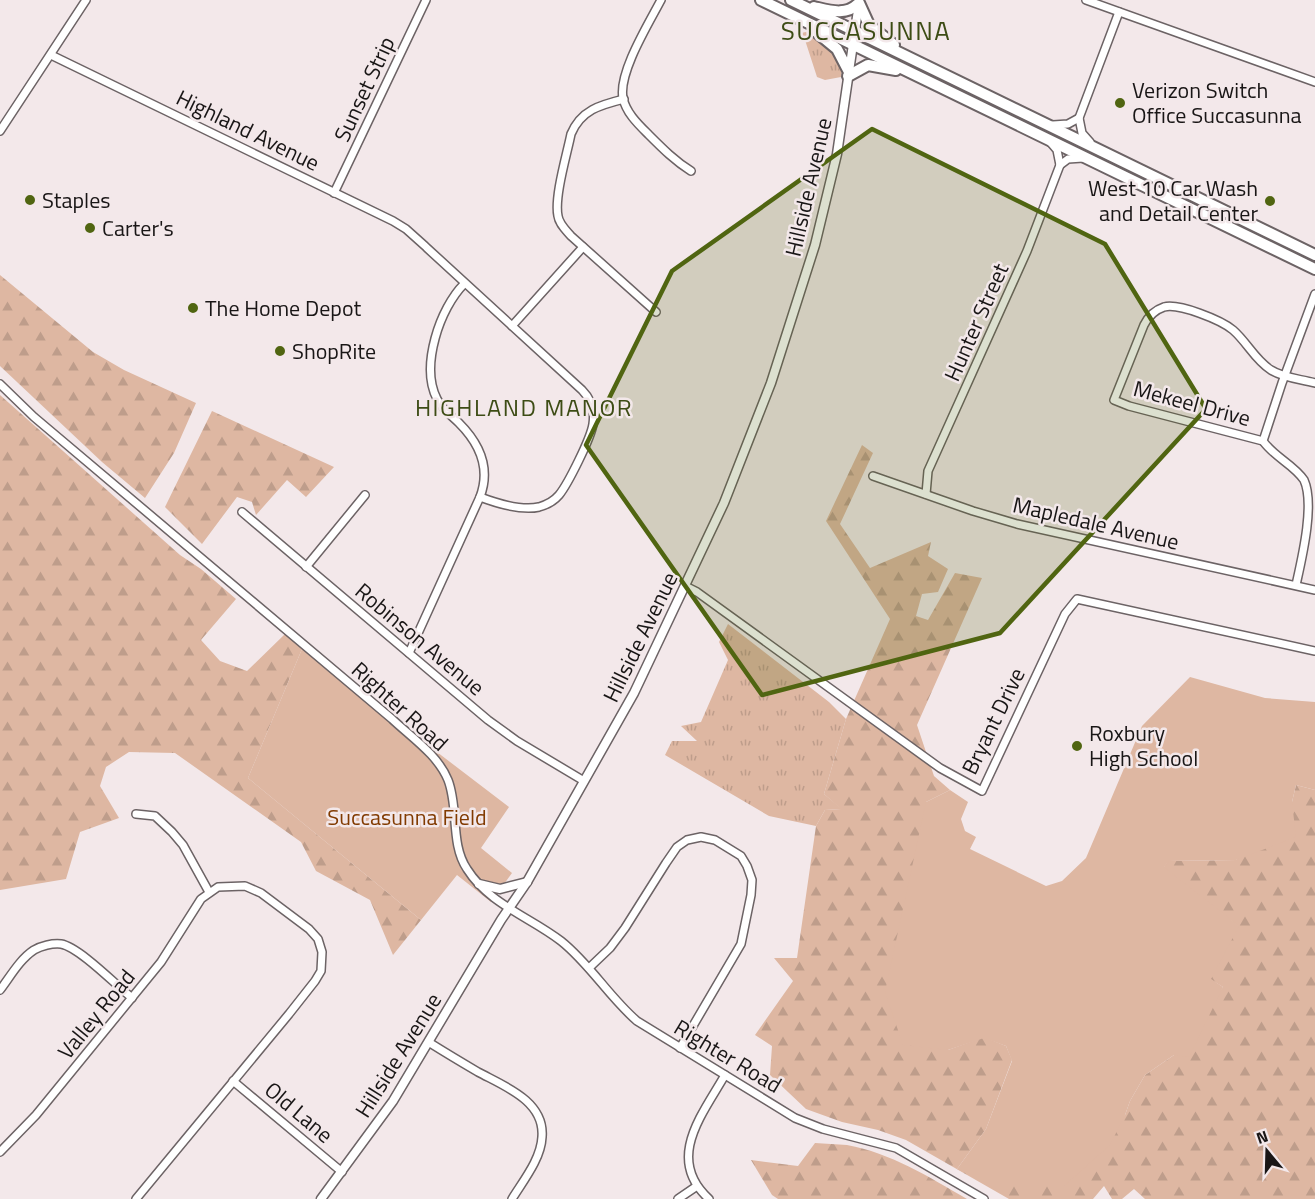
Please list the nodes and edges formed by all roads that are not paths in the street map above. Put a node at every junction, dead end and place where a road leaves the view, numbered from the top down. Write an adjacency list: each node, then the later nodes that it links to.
1 (86, 0): 12 (street)
2 (426, 0): 26 (street, Sunset Strip)
3 (661, 0): 17 (street)
4 (761, 0): 9 (highway)
5 (1086, 0): 8 (street)
6 (860, 1): 7 (highway); 10 (main road, Hillside Avenue); 13 (highway)
7 (795, 2): 10 (highway)
8 (1119, 12): 16 (street); 18 (street)
9 (803, 20): 11 (highway); 14 (highway)
10 (855, 31): 11 (main road, Hillside Avenue); 13 (highway)
11 (853, 44): 14 (main road, Hillside Avenue); 15 (highway)
12 (51, 55): 20 (street); 26 (street, Highland Avenue)
13 (913, 60): 19 (highway)
14 (849, 74): 15 (highway); 45 (main road, Hillside Avenue)
15 (918, 76): 21 (highway)
16 (1315, 82)
17 (624, 99): 25 (street); 27 (street)
18 (1079, 118): 19 (street); 22 (street)
19 (1045, 124): 22 (highway)
20 (0, 131)
21 (1048, 139): 23 (highway); 24 (street)
22 (1096, 148): 28 (highway)
23 (1089, 158): 24 (street); 29 (highway)
24 (1060, 165): 39 (street, Hunter Street)
25 (691, 171)
26 (334, 193): 30 (street, Highland Avenue)
27 (583, 247): 32 (street); 33 (street)
28 (1315, 255)
29 (1315, 269)
30 (464, 284): 33 (street, Highland Avenue); 41 (street)
31 (1315, 294): 34 (street)
32 (656, 312)
33 (512, 326): 41 (street, Highland Avenue)
34 (1285, 375): 35 (street); 37 (street); 37 (street, Mekeel Drive)
35 (1315, 383)
36 (0, 384): 52 (street, Righter Road)
37 (1263, 441): 44 (street)
38 (873, 476): 39 (street, Mapledale Avenue)
39 (926, 494): 44 (street, Mapledale Avenue)
40 (365, 495): 43 (street)
41 (480, 497): 48 (street)
42 (242, 512): 43 (street, Robinson Avenue)
43 (306, 567): 48 (street, Robinson Avenue)
44 (1296, 585): 46 (street, Mapledale Avenue)
45 (685, 586): 47 (street, Bryant Drive); 49 (main road, Hillside Avenue)
46 (1315, 590)
47 (1315, 651)
48 (409, 653): 49 (street, Robinson Avenue)
49 (584, 781): 51 (main road, Hillside Avenue)
50 (136, 814): 53 (street)
51 (527, 882): 52 (main road); 54 (main road, Hillside Avenue)
52 (479, 884): 54 (street, Righter Road)
53 (209, 892): 57 (street, Valley Road); 61 (street)
54 (510, 908): 55 (street, Righter Road); 58 (main road, Hillside Avenue)
55 (589, 968): 59 (street, Righter Road); 59 (street)
56 (0, 990): 57 (street)
57 (132, 998): 62 (street, Valley Road)
58 (430, 1042): 63 (main road, Hillside Avenue); 67 (street)
59 (680, 1048): 60 (street, Righter Road)
60 (725, 1075): 64 (street); 70 (street, Righter Road)
61 (233, 1081): 63 (street, Old Lane); 65 (street)
62 (0, 1152)
63 (342, 1172): 66 (main road, Hillside Avenue)
64 (696, 1186): 68 (street); 69 (street)
65 (136, 1199)
66 (321, 1199)
67 (512, 1199)
68 (678, 1199)
69 (709, 1199)
70 (984, 1199)

